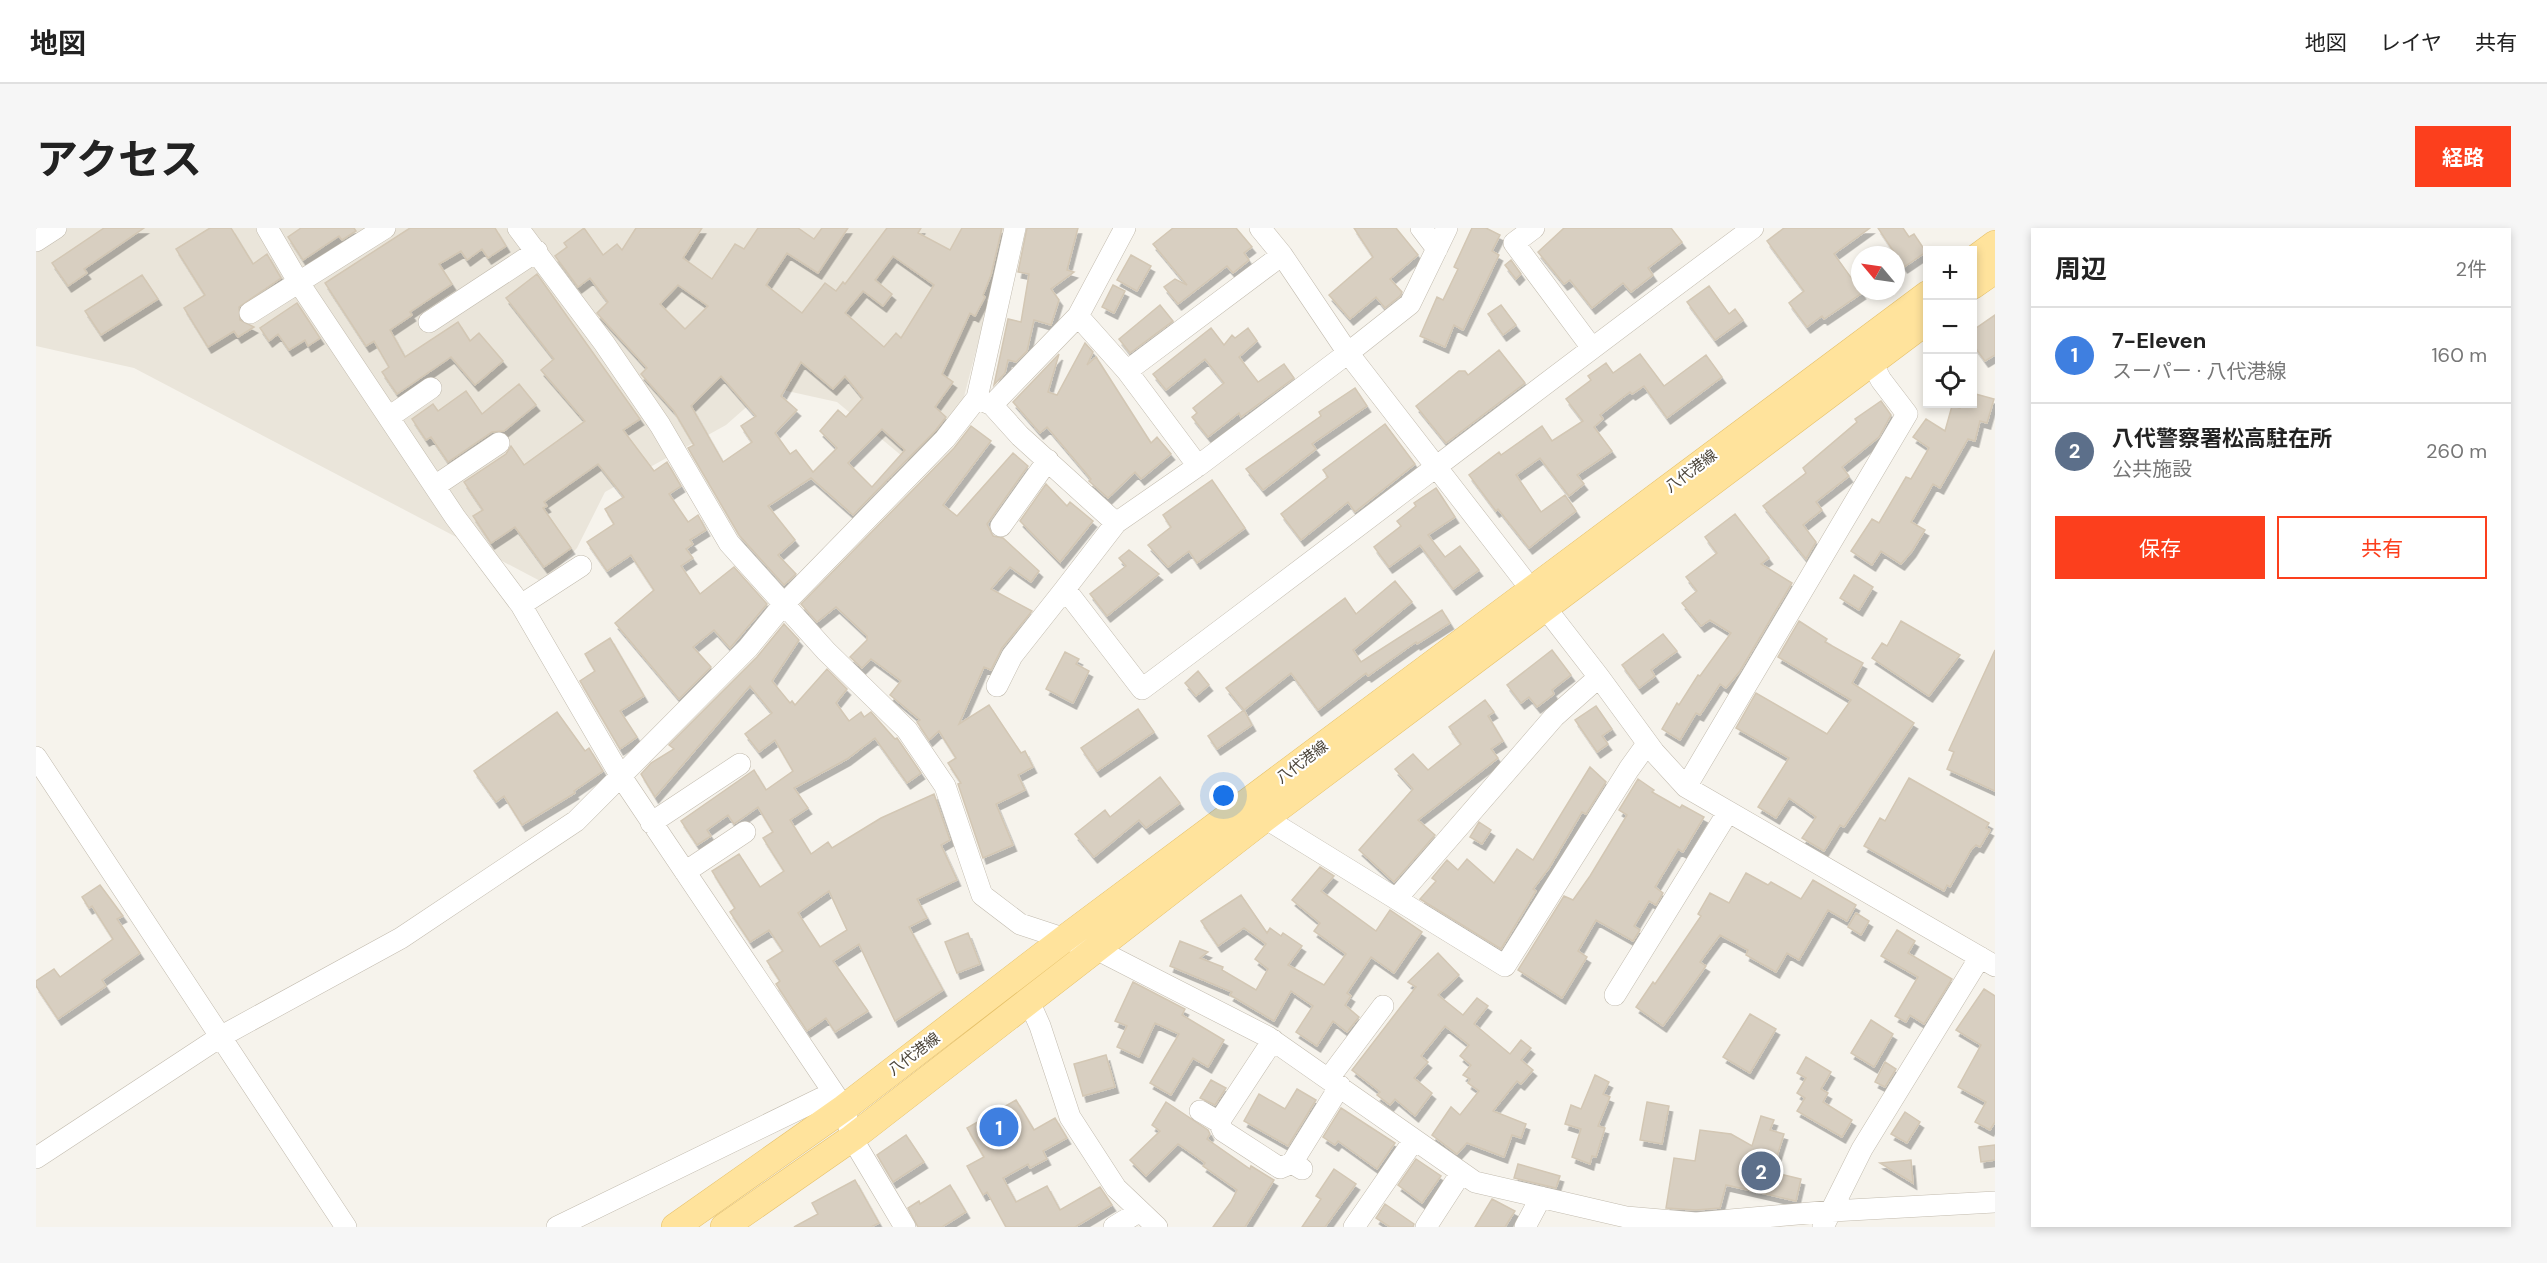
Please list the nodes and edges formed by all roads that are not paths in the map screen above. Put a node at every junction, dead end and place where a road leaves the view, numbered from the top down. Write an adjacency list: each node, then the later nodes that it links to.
1 (267, 228): 17 (street)
2 (385, 228): 17 (street)
3 (518, 228): 13 (street)
4 (1015, 228): 29 (street)
5 (1125, 228): 21 (street)
6 (1260, 228): 14 (street)
7 (1421, 228): 12 (street)
8 (1447, 228): 12 (street)
9 (1534, 228): 24 (street)
10 (1752, 228): 24 (street)
11 (1995, 244): 15 (main road)
12 (1437, 249): 25 (street)
13 (537, 251): 22 (street); 42 (street)
14 (1282, 255): 25 (street); 27 (street)
15 (1977, 257)
16 (1995, 270): 18 (main road)
17 (299, 283): 20 (street); 30 (street)
18 (1977, 283)
19 (1923, 298): 40 (main road, 八代港線)
20 (250, 313)
21 (1078, 316): 27 (street); 29 (street)
22 (429, 322)
23 (1923, 324): 26 (main road, 八代港線)
24 (1592, 348): 34 (street)
25 (1348, 353): 33 (street); 34 (street)
26 (1871, 361): 40 (main road, 八代港線); 49 (street)
27 (1127, 371): 33 (street)
28 (431, 388): 30 (street)
29 (984, 401): 32 (street); 42 (street)
30 (388, 417): 35 (street)
31 (499, 443): 35 (street)
32 (1048, 460): 36 (street); 37 (street)
33 (1198, 466): 36 (street)
34 (1438, 468): 39 (street); 40 (street)
35 (435, 486): 41 (street)
36 (1116, 523): 39 (street)
37 (1001, 526)
38 (581, 566): 41 (street)
39 (1065, 589): 44 (street)
40 (1537, 600): 43 (street); 51 (main road, 八代港線); 56 (main road, 八代港線)
41 (521, 604): 48 (street)
42 (783, 605): 48 (street); 56 (street)
43 (1599, 677): 45 (street); 55 (street)
44 (997, 686)
45 (1647, 744): 49 (street); 55 (street)
46 (36, 757): 62 (street)
47 (740, 764): 52 (street)
48 (620, 775): 52 (street); 62 (street)
49 (1686, 787): 50 (street)
50 (1728, 812): 58 (street); 59 (street)
51 (1265, 818): 55 (street); 57 (main road, 八代港線)
52 (651, 823): 54 (street)
53 (745, 832): 54 (street)
54 (685, 873): 65 (street)
55 (1397, 898)
56 (1064, 939): 57 (street); 65 (main road, 八代港線)
57 (1096, 949): 60 (main road, 八代港線); 63 (street)
58 (1988, 962): 75 (street)
59 (1615, 995)
60 (1028, 999): 68 (main road, 八代港線); 74 (street)
61 (1383, 1006): 64 (street)
62 (220, 1037): 70 (street); 78 (street)
63 (1273, 1040): 64 (street); 67 (street)
64 (1335, 1082): 67 (street); 69 (street)
65 (838, 1101): 68 (street); 79 (street); 80 (main road, 八代港線)
66 (1200, 1111): 67 (street)
67 (1219, 1122)
68 (852, 1138): 77 (street); 81 (main road, 八代港線)
69 (1414, 1140): 71 (street); 84 (street)
70 (36, 1158)
71 (1461, 1173): 72 (street); 85 (street)
72 (1541, 1197): 76 (street); 86 (street)
73 (1995, 1202): 75 (street)
74 (1140, 1211): 82 (street); 83 (street)
75 (1827, 1219): 76 (street)
76 (1631, 1222)
77 (902, 1226)
78 (346, 1227)
79 (557, 1227)
80 (675, 1227)
81 (724, 1227)
82 (1114, 1227)
83 (1157, 1227)
84 (1354, 1227)
85 (1426, 1227)
86 (1525, 1227)

